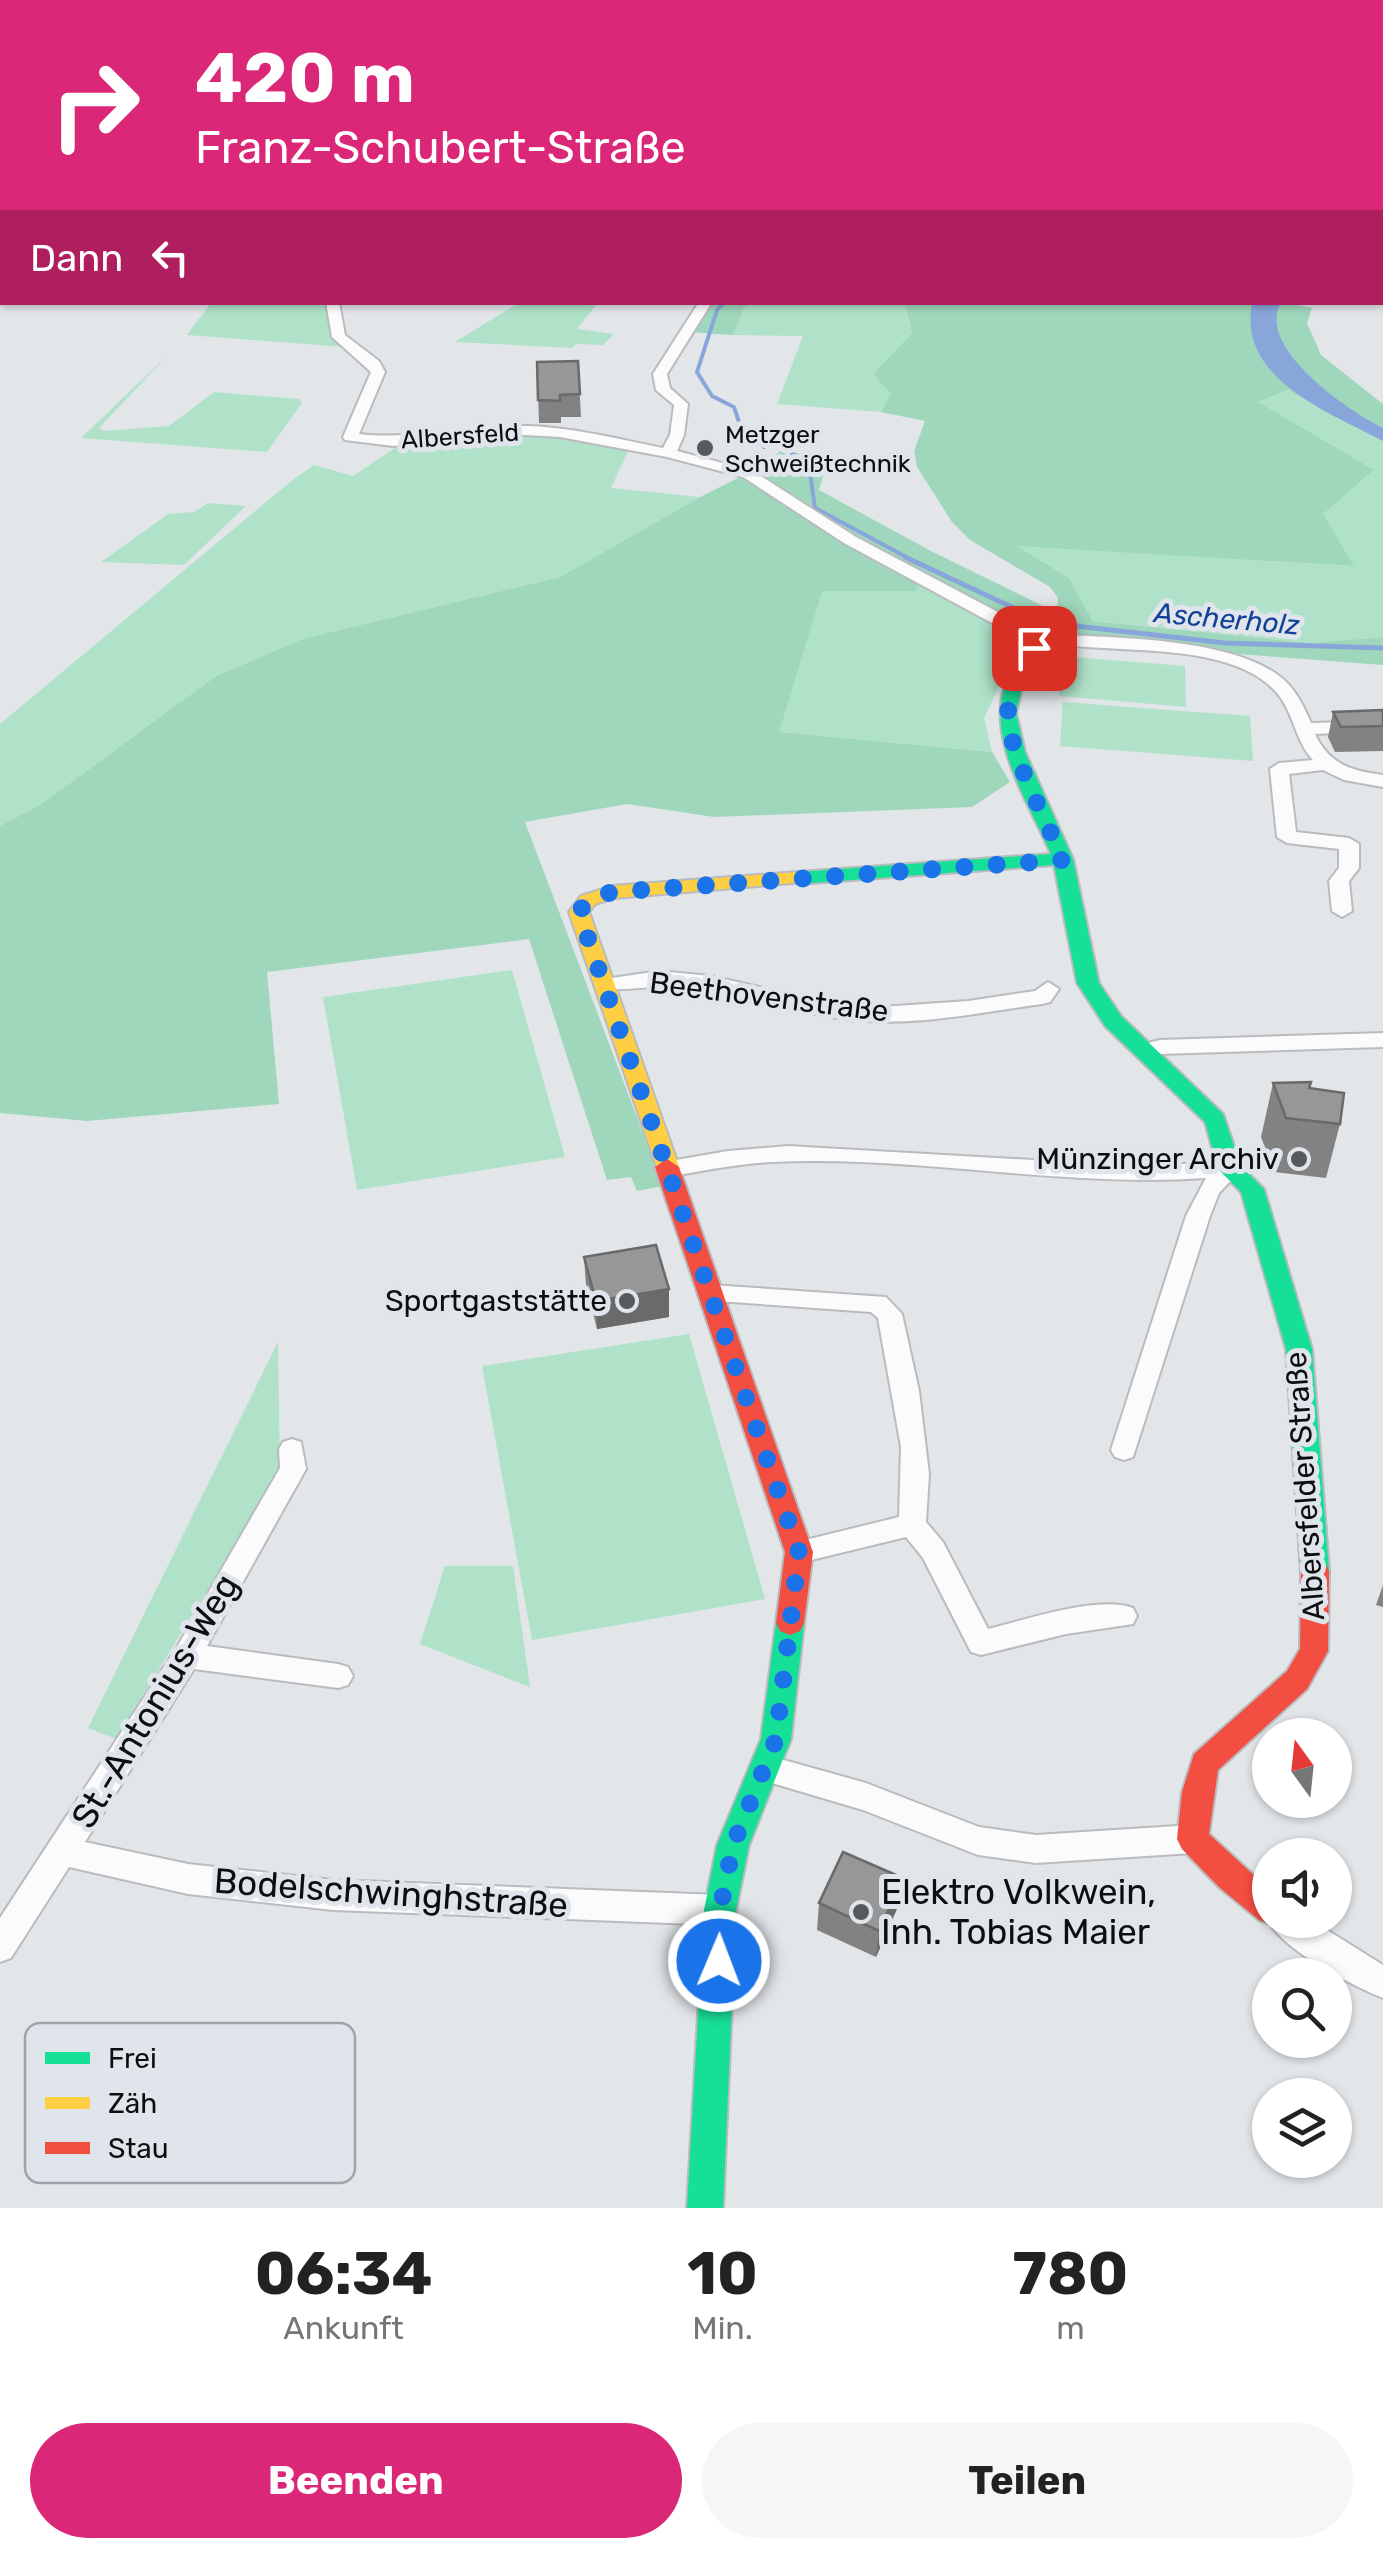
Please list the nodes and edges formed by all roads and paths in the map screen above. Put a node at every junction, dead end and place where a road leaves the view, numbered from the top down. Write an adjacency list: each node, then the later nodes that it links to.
1 (333, 305): 3 (street, Albersfeld)
2 (704, 305): 3 (street)
3 (668, 453): 4 (street, Albersfeld)
4 (1042, 638): 6 (street, Albersfeld); 9 (main road, Albersfelder Straße)
5 (1383, 726): 6 (street)
6 (1304, 729): 7 (street, Albersfeld)
7 (1322, 765): 8 (street); 10 (street)
8 (1383, 781)
9 (1063, 860): 11 (main road); 14 (main road, Albersfelder Straße)
10 (1342, 911)
11 (605, 985): 12 (street, Beethovenstraße); 16 (main road)
12 (1048, 988)
13 (1383, 1040): 14 (street)
14 (1143, 1050): 15 (main road, Albersfelder Straße)
15 (1230, 1168): 16 (street); 19 (street); 26 (main road, Albersfelder Straße)
16 (668, 1169): 17 (main road)
17 (712, 1294): 20 (street); 21 (main road)
18 (292, 1449): 23 (street, St.-Antonius-Weg)
19 (1124, 1450)
20 (912, 1525): 21 (street); 22 (street)
21 (799, 1552): 25 (main road)
22 (1123, 1616)
23 (186, 1656): 24 (street); 27 (street, St.-Antonius-Weg)
24 (338, 1676)
25 (766, 1768): 26 (street); 29 (main road)
26 (1194, 1840): 28 (main road)
27 (64, 1852): 29 (street, Bodelschwinghstraße); 31 (street, St.-Antonius-Weg)
28 (1252, 1895)
29 (720, 1910): 33 (main road)
30 (1310, 1938): 32 (street)
31 (0, 1947)
32 (1383, 1982)
33 (705, 2208)

